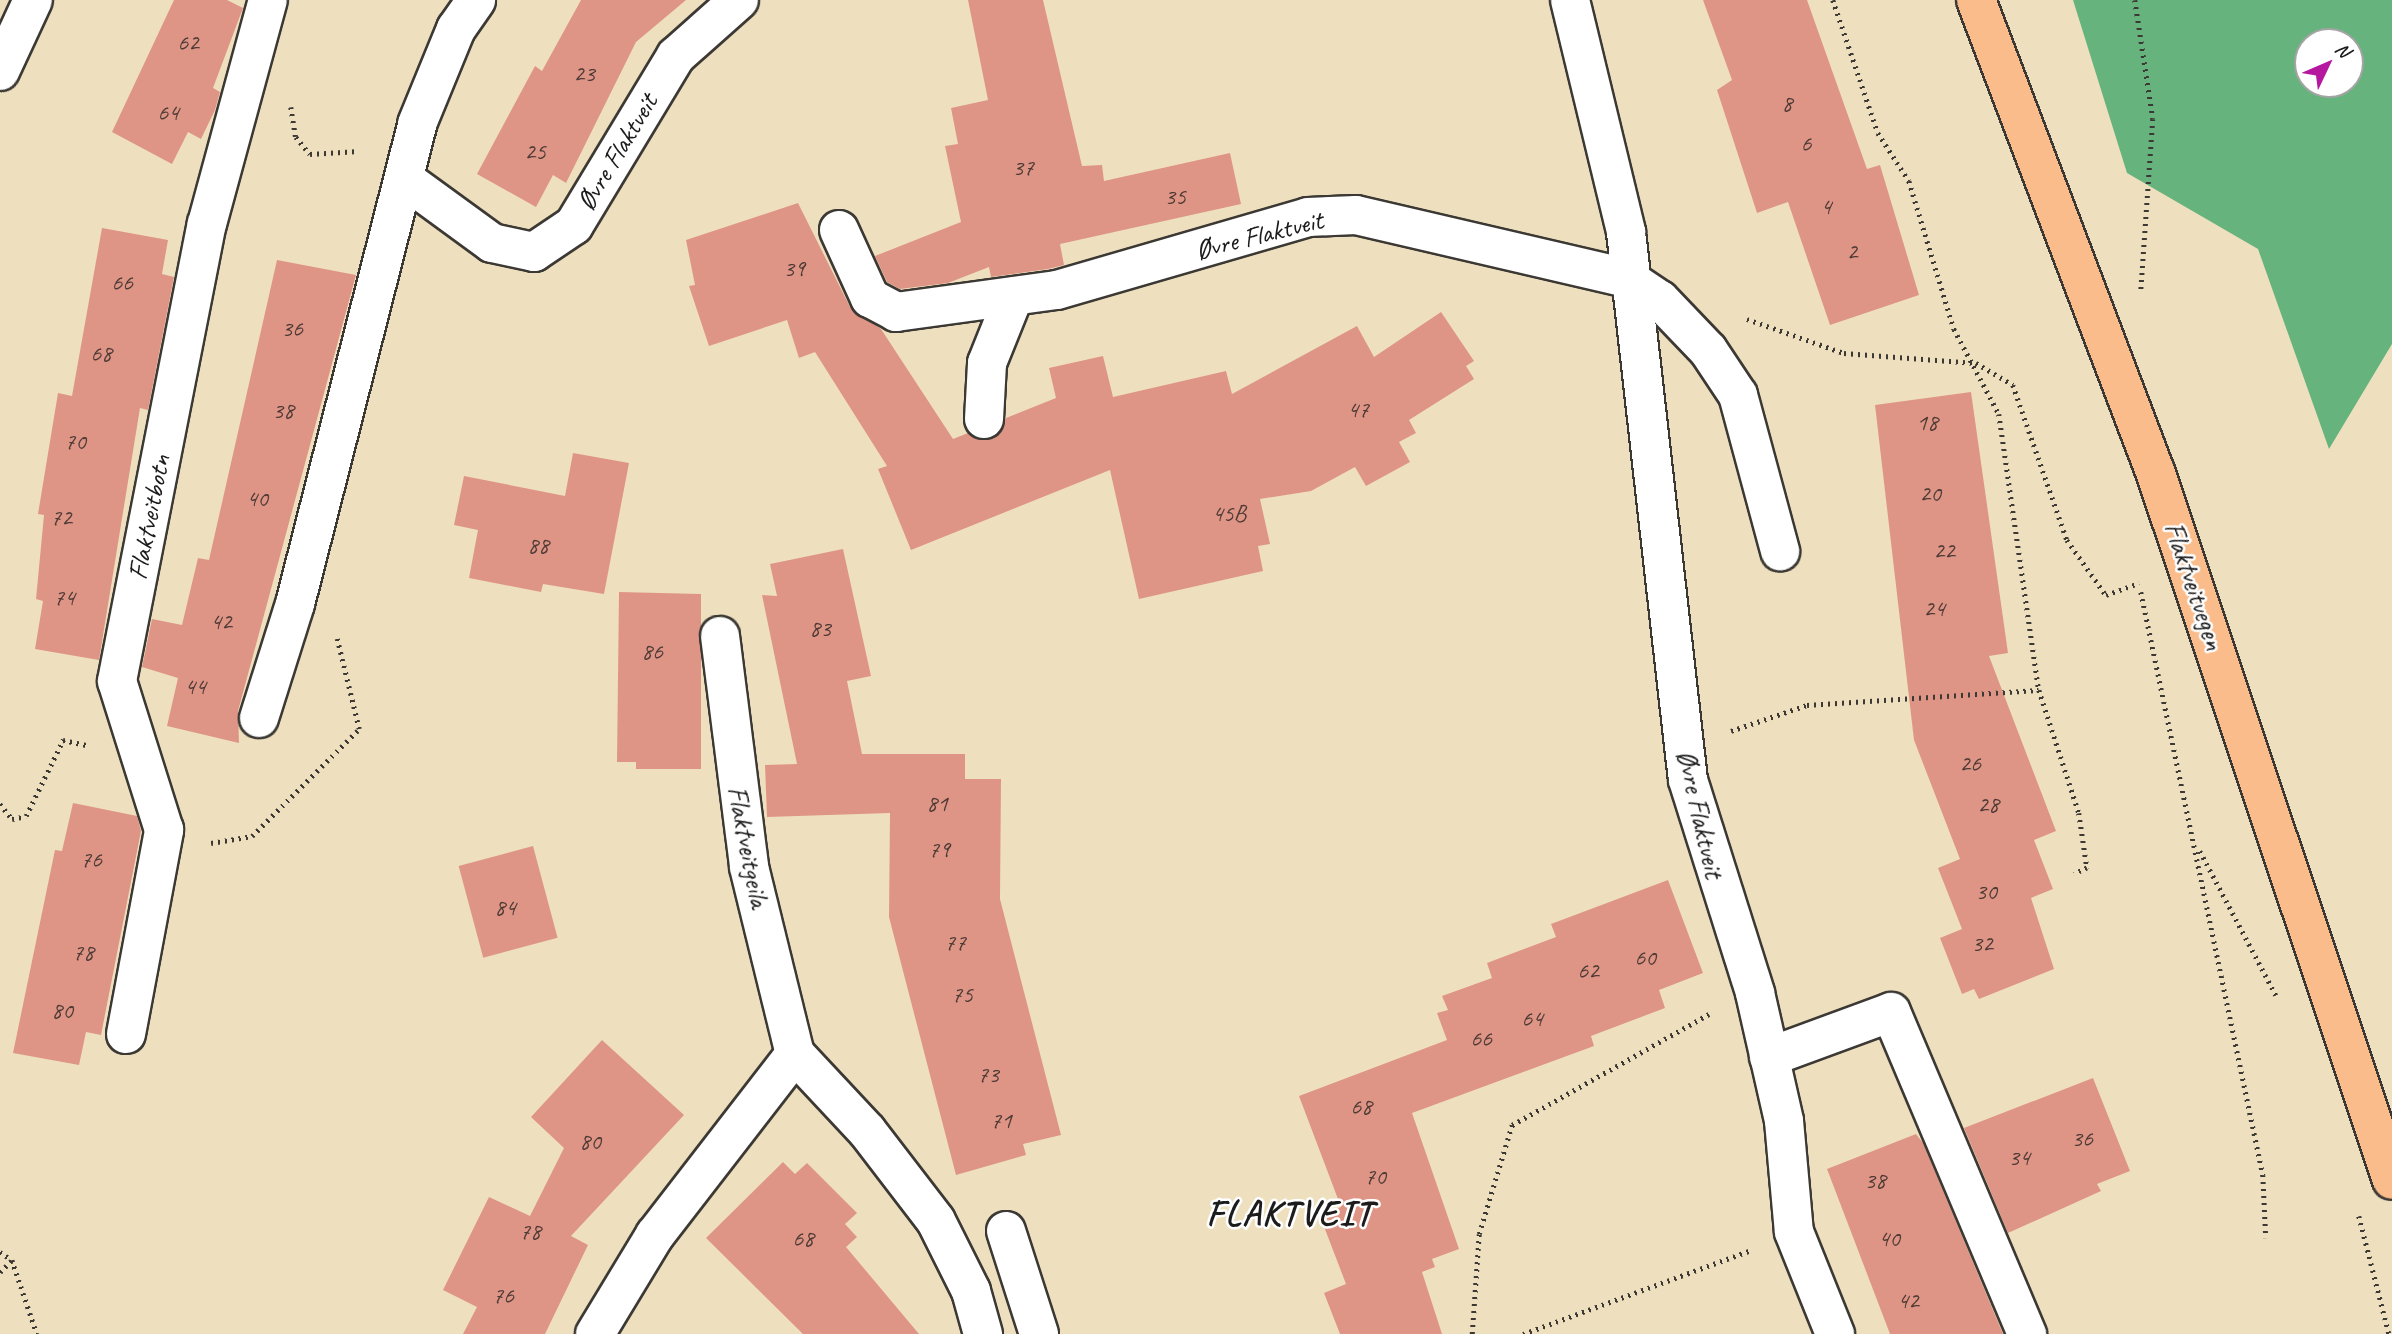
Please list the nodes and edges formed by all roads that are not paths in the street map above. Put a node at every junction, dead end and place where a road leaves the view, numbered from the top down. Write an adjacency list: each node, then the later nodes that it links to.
1 (33, 0): 7 (street)
2 (268, 0): 16 (street, Flaktveitbotn)
3 (477, 0): 8 (street)
4 (739, 0): 8 (street, Øvre Flaktveit)
5 (1570, 0): 10 (street, Øvre Flaktveit)
6 (1976, 0): 19 (main road, Flaktveitvegen)
7 (0, 71)
8 (407, 181): 15 (street)
9 (839, 230): 11 (street, Øvre Flaktveit)
10 (1627, 278): 11 (street, Øvre Flaktveit); 13 (street); 18 (street, Øvre Flaktveit)
11 (1014, 296): 12 (street)
12 (984, 419)
13 (1780, 551)
14 (719, 636): 17 (street, Flaktveitgeila)
15 (259, 719)
16 (126, 1034)
17 (795, 1054): 21 (street); 22 (street, Flaktveitgeila)
18 (1769, 1057): 24 (street, Øvre Flaktveit); 25 (street)
19 (2392, 1180)
20 (1006, 1231): 23 (street)
21 (595, 1334)
22 (983, 1334)
23 (1039, 1334)
24 (1835, 1334)
25 (2027, 1334)

